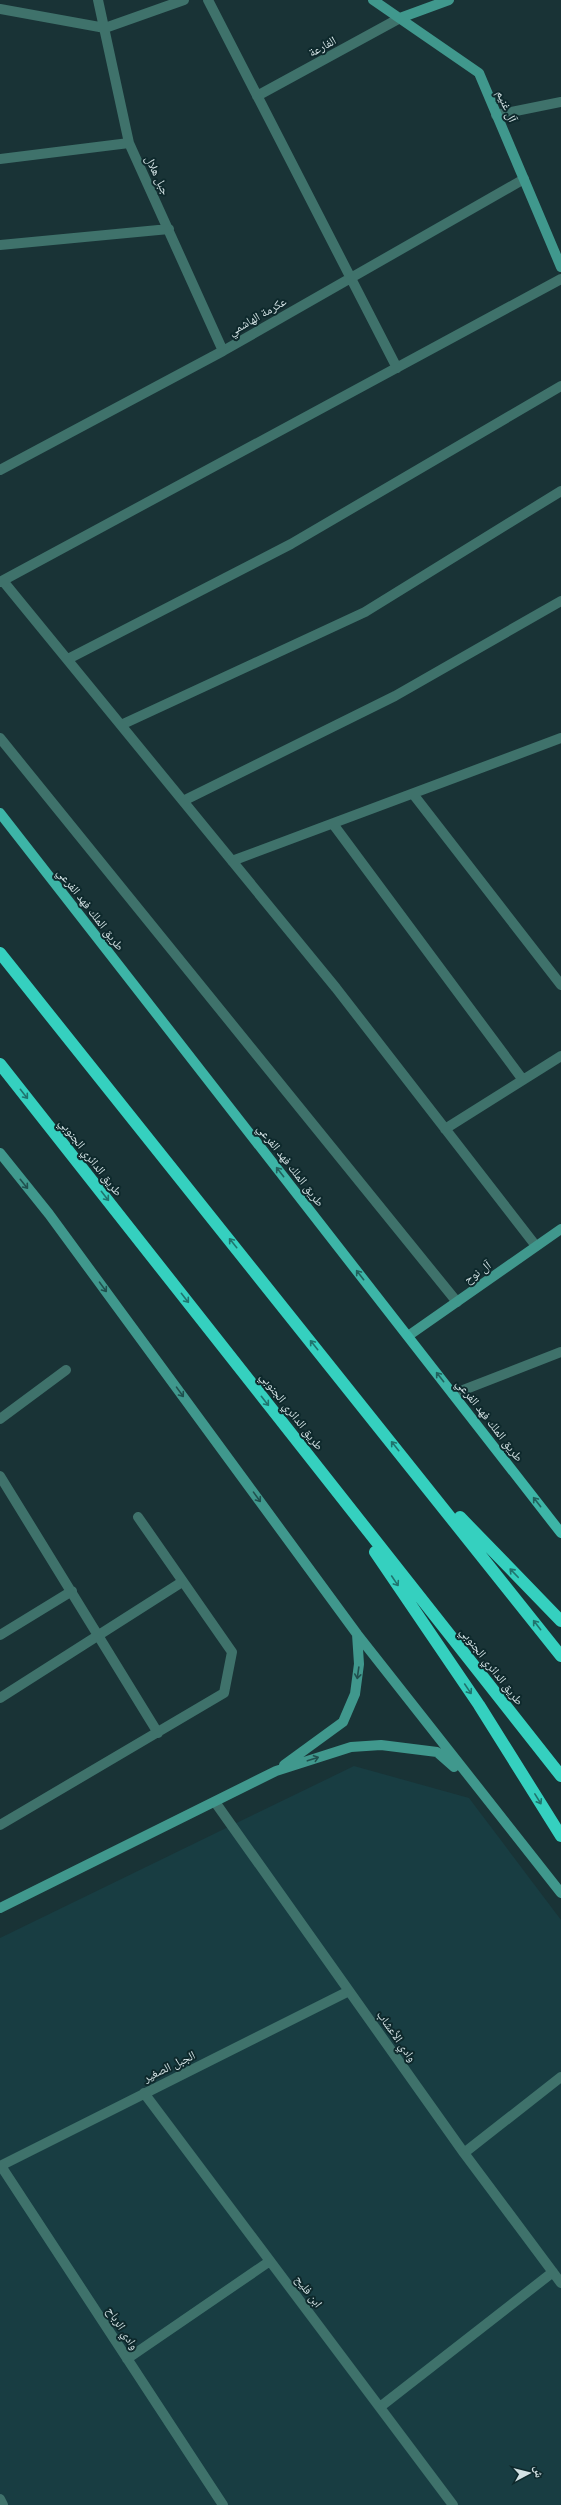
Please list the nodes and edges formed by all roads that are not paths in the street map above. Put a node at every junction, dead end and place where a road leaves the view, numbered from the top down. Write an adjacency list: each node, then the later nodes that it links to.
1 (98, 0): 8 (street, جبل هلال)
2 (184, 0): 8 (street)
3 (208, 0): 9 (street)
4 (373, 0): 7 (main road, آل غنيم)
5 (449, 0): 7 (main road)
6 (0, 9): 8 (street)
7 (400, 18): 9 (street, الفارعة); 11 (main road, آل غنيم)
8 (104, 28): 12 (street, جبل هلال)
9 (257, 96): 18 (street)
10 (561, 102): 11 (street)
11 (496, 115): 14 (main road, آل غنيم)
12 (129, 143): 13 (street); 15 (street, جبل هلال)
13 (0, 160)
14 (524, 179): 17 (main road, آل غنيم); 18 (street, عكرمة الهاشمي)
15 (169, 229): 16 (street); 20 (street, جبل هلال)
16 (0, 245)
17 (561, 267)
18 (349, 277): 20 (street, عكرمة الهاشمي); 21 (street)
19 (561, 279): 21 (street)
20 (224, 351): 23 (street, عكرمة الهاشمي)
21 (397, 368): 25 (street)
22 (561, 386): 27 (street)
23 (0, 470)
24 (561, 491): 28 (street)
25 (1, 582): 27 (street)
26 (561, 601): 32 (street)
27 (68, 659): 28 (street)
28 (121, 725): 32 (street)
29 (0, 738): 45 (street)
30 (561, 738): 31 (street)
31 (413, 794): 34 (street); 37 (street)
32 (184, 801): 35 (street)
33 (0, 813): 46 (main road, طريق الملك فهد الفرعي, one-way to 33)
34 (333, 824): 35 (street); 40 (street)
35 (232, 861): 41 (street)
36 (1, 954): 52 (highway, one-way to 36)
37 (561, 985)
38 (561, 1056): 40 (street)
39 (0, 1064): 51 (highway, طريق الدائري الجنوبي, one-way to 51)
40 (523, 1080): 41 (street)
41 (445, 1129): 44 (street)
42 (0, 1153): 60 (main road, one-way to 60)
43 (561, 1229): 44 (main road, آل نوح)
44 (536, 1246): 45 (main road, آل نوح)
45 (457, 1302): 46 (main road, آل نوح)
46 (408, 1336): 49 (main road, طريق الملك فهد الفرعي, one-way to 46)
47 (561, 1352): 49 (street)
48 (66, 1370): 50 (street)
49 (453, 1394): 55 (main road, طريق الملك فهد الفرعي, one-way to 49)
50 (0, 1419)
51 (318, 1468): 66 (highway, طريق الدائري الجنوبي); 70 (highway, one-way to 70)
52 (414, 1470): 58 (highway, one-way to 52); 62 (highway, one-way to 52)
53 (0, 1476): 57 (street)
54 (138, 1517): 56 (street)
55 (561, 1532)
56 (182, 1582): 59 (street); 64 (street)
57 (72, 1591): 59 (street); 61 (street)
58 (561, 1621)
59 (99, 1634): 63 (street); 64 (street)
60 (357, 1634): 65 (main road, one-way to 65); 67 (main road)
61 (0, 1635)
62 (561, 1656)
63 (0, 1698)
64 (158, 1733): 69 (street)
65 (276, 1771): 67 (main road, one-way to 67); 68 (main road)
66 (561, 1776)
67 (471, 1782): 71 (main road)
68 (215, 1802): 72 (main road); 73 (street, وادي الأعشاب)
69 (0, 1825)
70 (561, 1836)
71 (561, 1893)
72 (0, 1908)
73 (349, 1991): 75 (street, الجبل الصغير); 76 (street, وادي الأعشاب)
74 (561, 2077): 76 (street)
75 (144, 2093): 77 (street, الجبل الصغير); 78 (street, ابن فليح)
76 (464, 2153): 79 (street, وادي الأعشاب)
77 (0, 2166): 81 (street, وادي الرباح)
78 (270, 2261): 81 (street); 82 (street, ابن فليح)
79 (553, 2272): 80 (street, وادي الأعشاب); 82 (street)
80 (561, 2283)
81 (127, 2359): 85 (street, وادي الرباح)
82 (380, 2407): 86 (street, ابن فليح)
83 (0, 2499): 84 (street)
84 (3, 2505)
85 (223, 2505)
86 (453, 2505)

